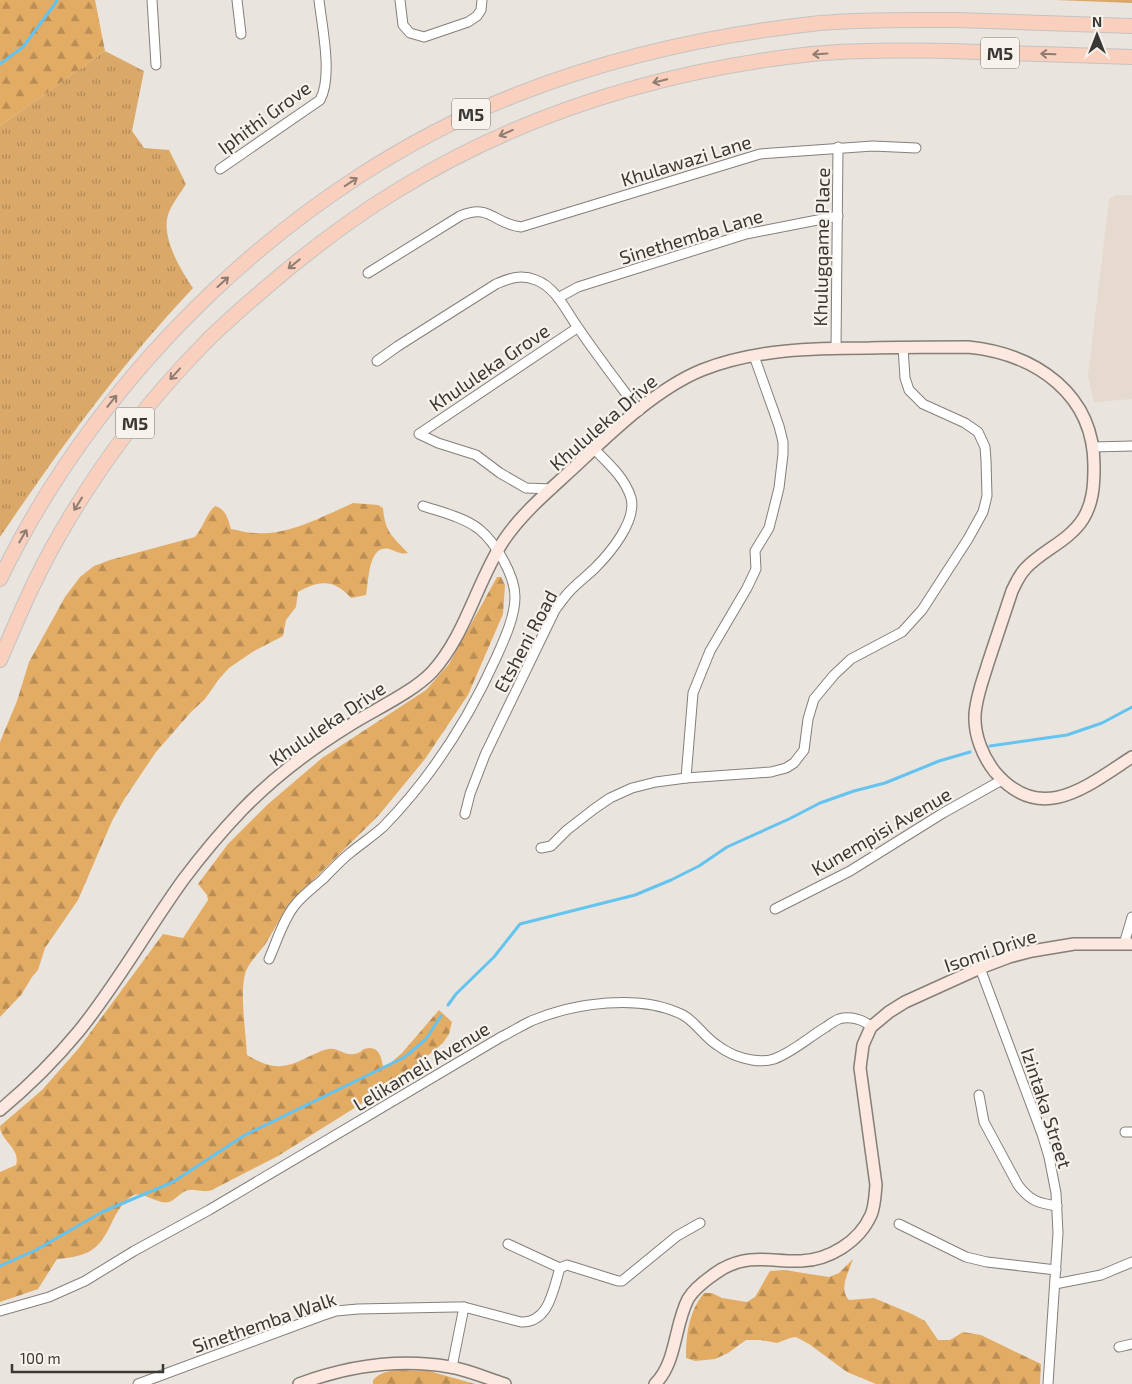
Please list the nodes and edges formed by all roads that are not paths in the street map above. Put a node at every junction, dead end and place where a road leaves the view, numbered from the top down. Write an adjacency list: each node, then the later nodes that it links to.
1 (152, 0): 9 (street)
2 (237, 0): 7 (street)
3 (319, 0): 12 (street, Iphithi Grove)
4 (400, 0): 5 (street)
5 (482, 0)
6 (1132, 26): 28 (main road, M5, one-way to 6)
7 (241, 34)
8 (1132, 57): 29 (main road, M5, one-way to 29)
9 (156, 65)
10 (838, 147): 11 (street, Khulawazi Lane); 13 (street, Khulugqame Place); 14 (street, Khulawazi Lane)
11 (916, 148)
12 (220, 169)
13 (838, 216): 15 (street, Sinethemba Lane); 18 (street, Khulugqame Place)
14 (368, 273)
15 (558, 298): 16 (street); 20 (street)
16 (577, 328): 21 (street); 25 (street, Khululeka Grove)
17 (903, 347): 18 (street, Khululeka Drive); 23 (street, Khululeka Drive); 31 (street)
18 (836, 348): 19 (street, Khululeka Drive)
19 (754, 356): 21 (street, Khululeka Drive); 31 (street)
20 (377, 361)
21 (639, 411): 24 (street, Khululeka Drive)
22 (1132, 446): 23 (street)
23 (1093, 447): 32 (street, Khululeka Drive)
24 (594, 449): 25 (street, Khululeka Drive); 33 (street, Etsheni Road)
25 (552, 489): 27 (street, Khululeka Drive)
26 (423, 506): 27 (street)
27 (498, 552): 38 (street); 42 (street, Khululeka Drive)
28 (0, 579)
29 (0, 660)
30 (1132, 757): 32 (street, Khululeka Drive)
31 (686, 778): 34 (street)
32 (1002, 780): 35 (street, Kunempisi Avenue)
33 (465, 814)
34 (541, 848)
35 (775, 909)
36 (1132, 917): 37 (street)
37 (1128, 944): 39 (street, Isomi Drive)
38 (269, 959)
39 (980, 968): 40 (street, Isomi Drive); 43 (street, Izintaka Street)
40 (871, 1027): 52 (street, Lelikameli Avenue); 59 (street)
41 (979, 1095): 43 (street)
42 (0, 1110)
43 (1057, 1206): 49 (street, Izintaka Street)
44 (700, 1223): 48 (street)
45 (899, 1224): 49 (street)
46 (508, 1244): 48 (street)
47 (1132, 1262): 50 (street)
48 (560, 1268): 51 (street, Sinethemba Walk)
49 (1056, 1270): 50 (street, Izintaka Street)
50 (1056, 1284): 60 (street, Izintaka Street)
51 (464, 1307): 55 (street); 56 (street, Sinethemba Walk)
52 (0, 1311)
53 (1132, 1344): 54 (street)
54 (1119, 1347)
55 (452, 1367): 57 (street); 58 (street)
56 (138, 1384)
57 (301, 1384)
58 (505, 1384)
59 (655, 1384)
60 (1048, 1384)

